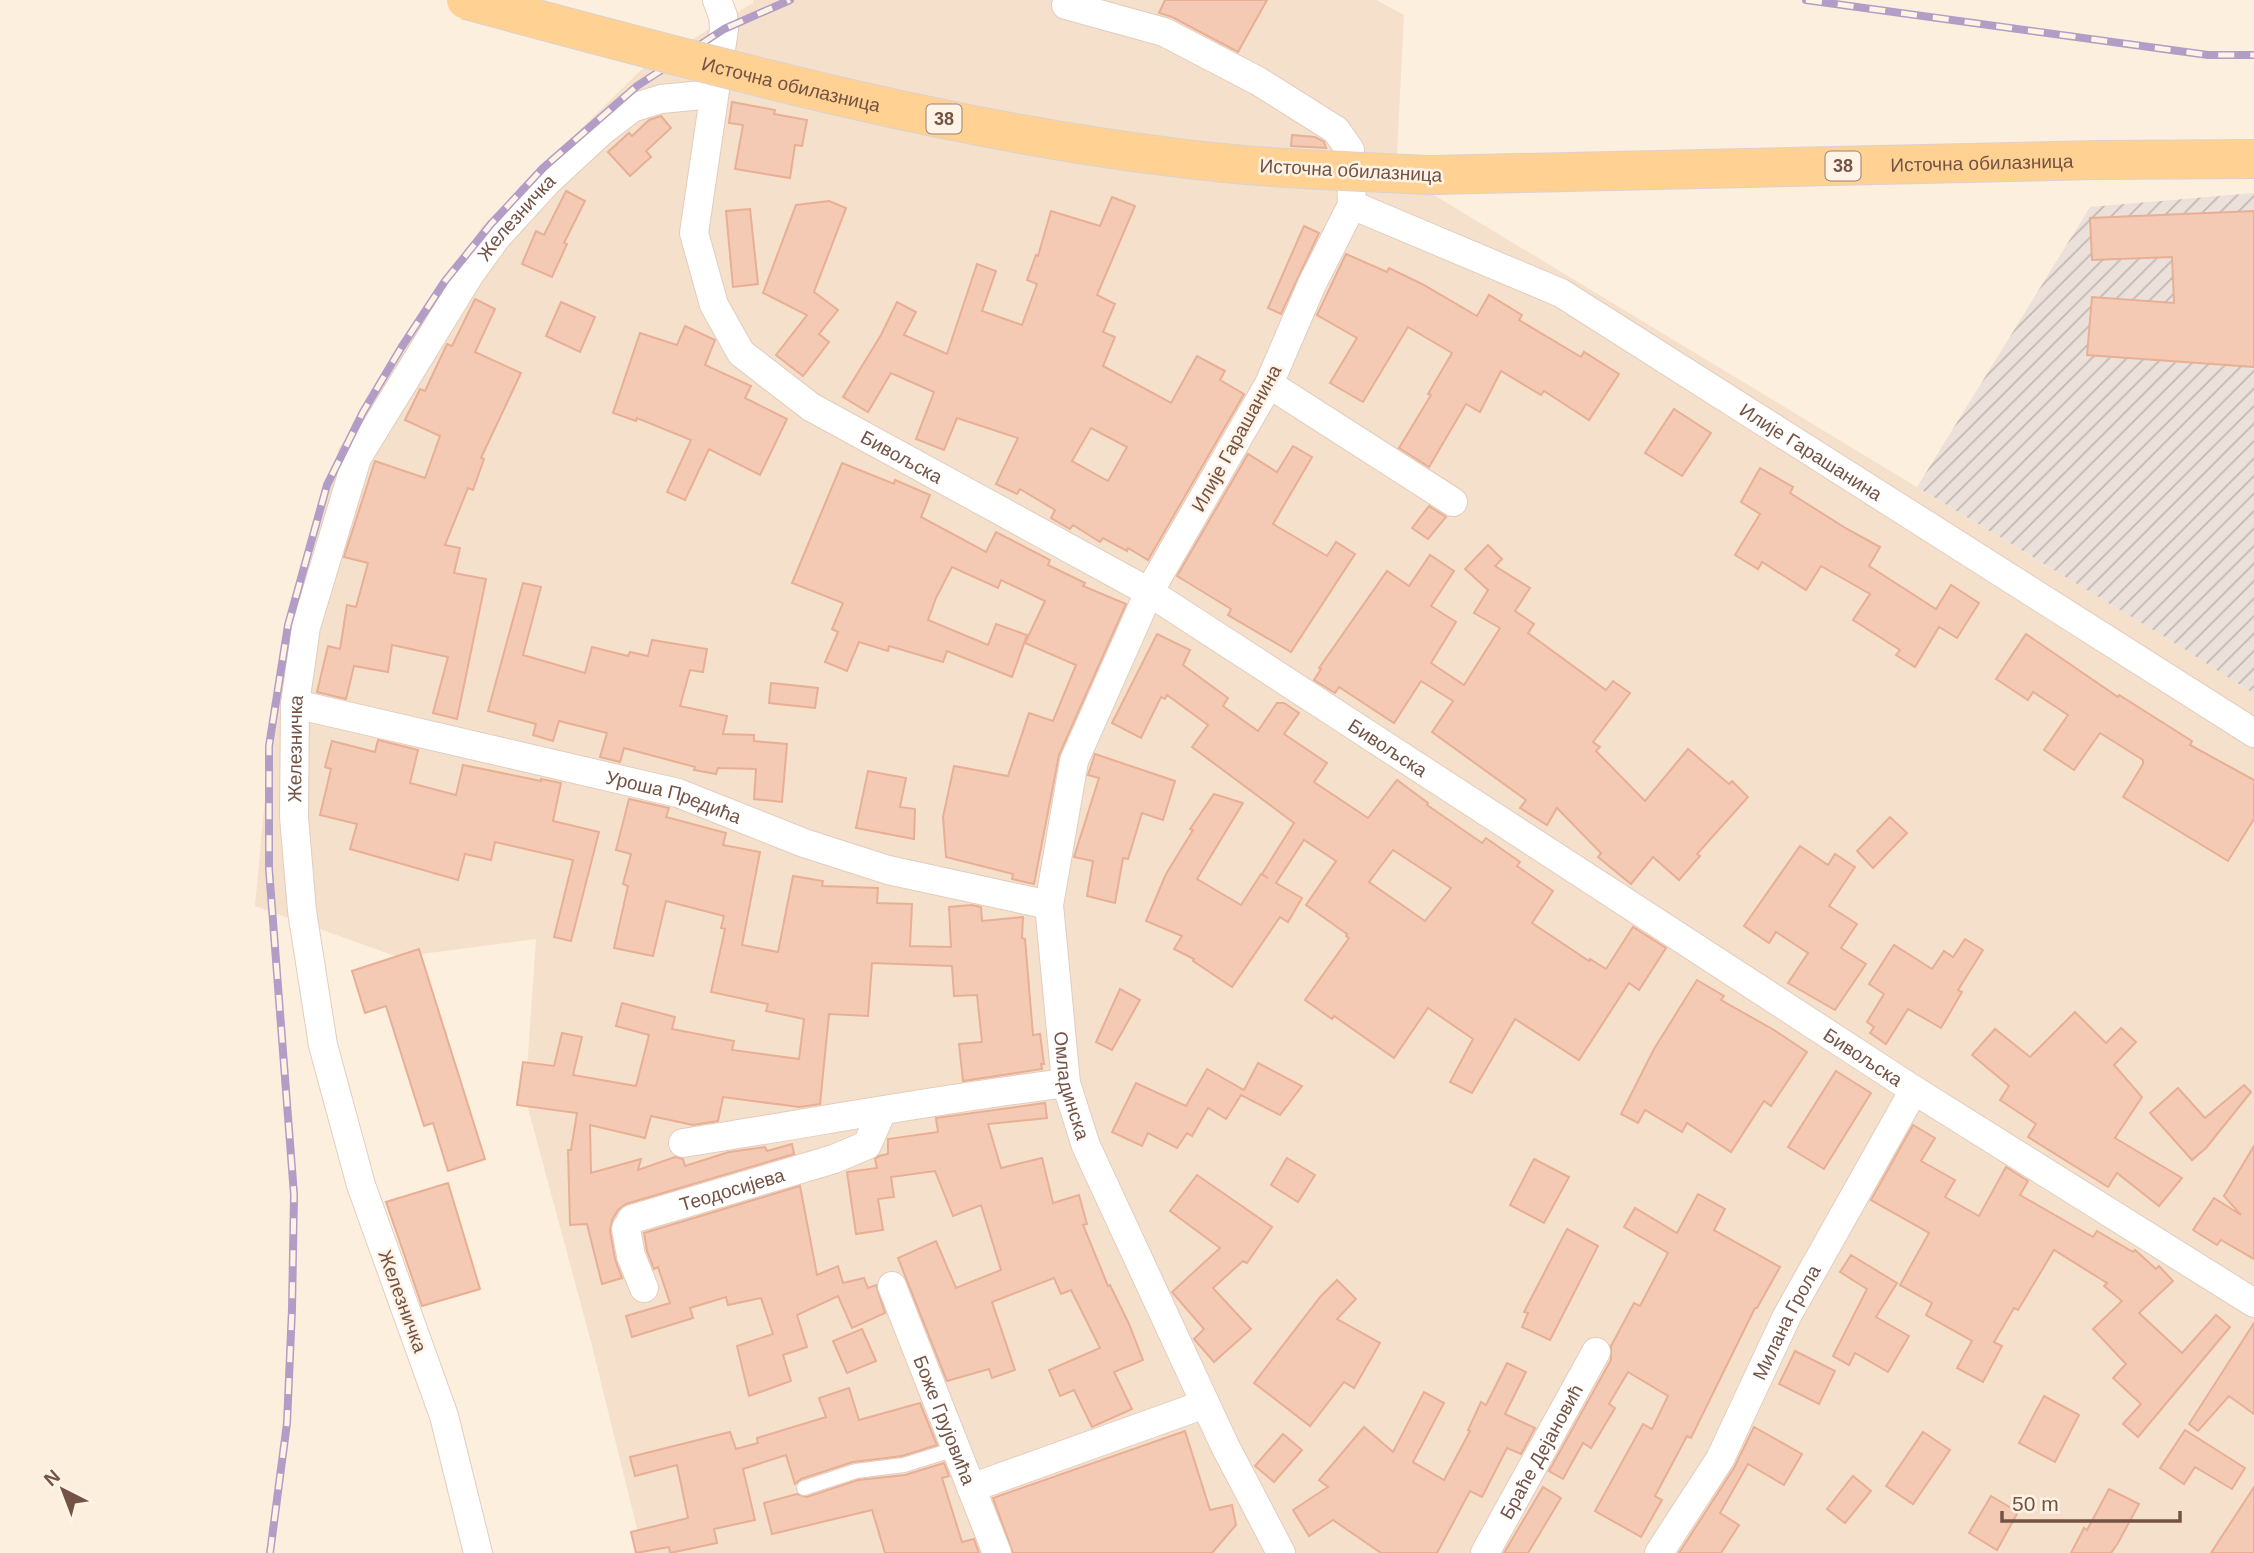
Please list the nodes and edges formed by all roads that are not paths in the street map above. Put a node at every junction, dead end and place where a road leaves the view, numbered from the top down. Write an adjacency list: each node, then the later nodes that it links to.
1 (466, 0): 5 (main road, Источна обилазница / 38, bridge)
2 (717, 0): 4 (street, Бивољска)
3 (1066, 5): 6 (street, Илије Гарашанина)
4 (713, 94): 9 (street, Бивољска); 10 (street, Железничка)
5 (2254, 159)
6 (1352, 205): 7 (street, Илије Гарашанина); 11 (street, Илије Гарашанина)
7 (1269, 384): 8 (street); 9 (street, Илије Гарашанина)
8 (1453, 502)
9 (1149, 592): 12 (street, Омладинска); 14 (street, Бивољска)
10 (295, 704): 12 (street, Уроша Предића); 25 (street, Железничка)
11 (2254, 733)
12 (1049, 905): 13 (street, Омладинска)
13 (1066, 1083): 15 (street); 21 (street, Омладинска)
14 (1914, 1090): 19 (street, Бивољска); 29 (street, Милана Грола)
15 (882, 1111): 16 (street); 18 (street, Теодосијева)
16 (683, 1143)
17 (892, 1286): 22 (street, Боже Грујовића)
18 (644, 1288)
19 (2254, 1303)
20 (1597, 1352): 28 (street, Браће Дејановић)
21 (1205, 1404): 24 (street); 27 (street, Омладинска)
22 (955, 1449): 23 (lane); 24 (street, Боже Грујовића)
23 (804, 1488)
24 (971, 1488): 26 (street, Боже Грујовића)
25 (478, 1553)
26 (997, 1553)
27 (1281, 1553)
28 (1485, 1553)
29 (1659, 1553)

